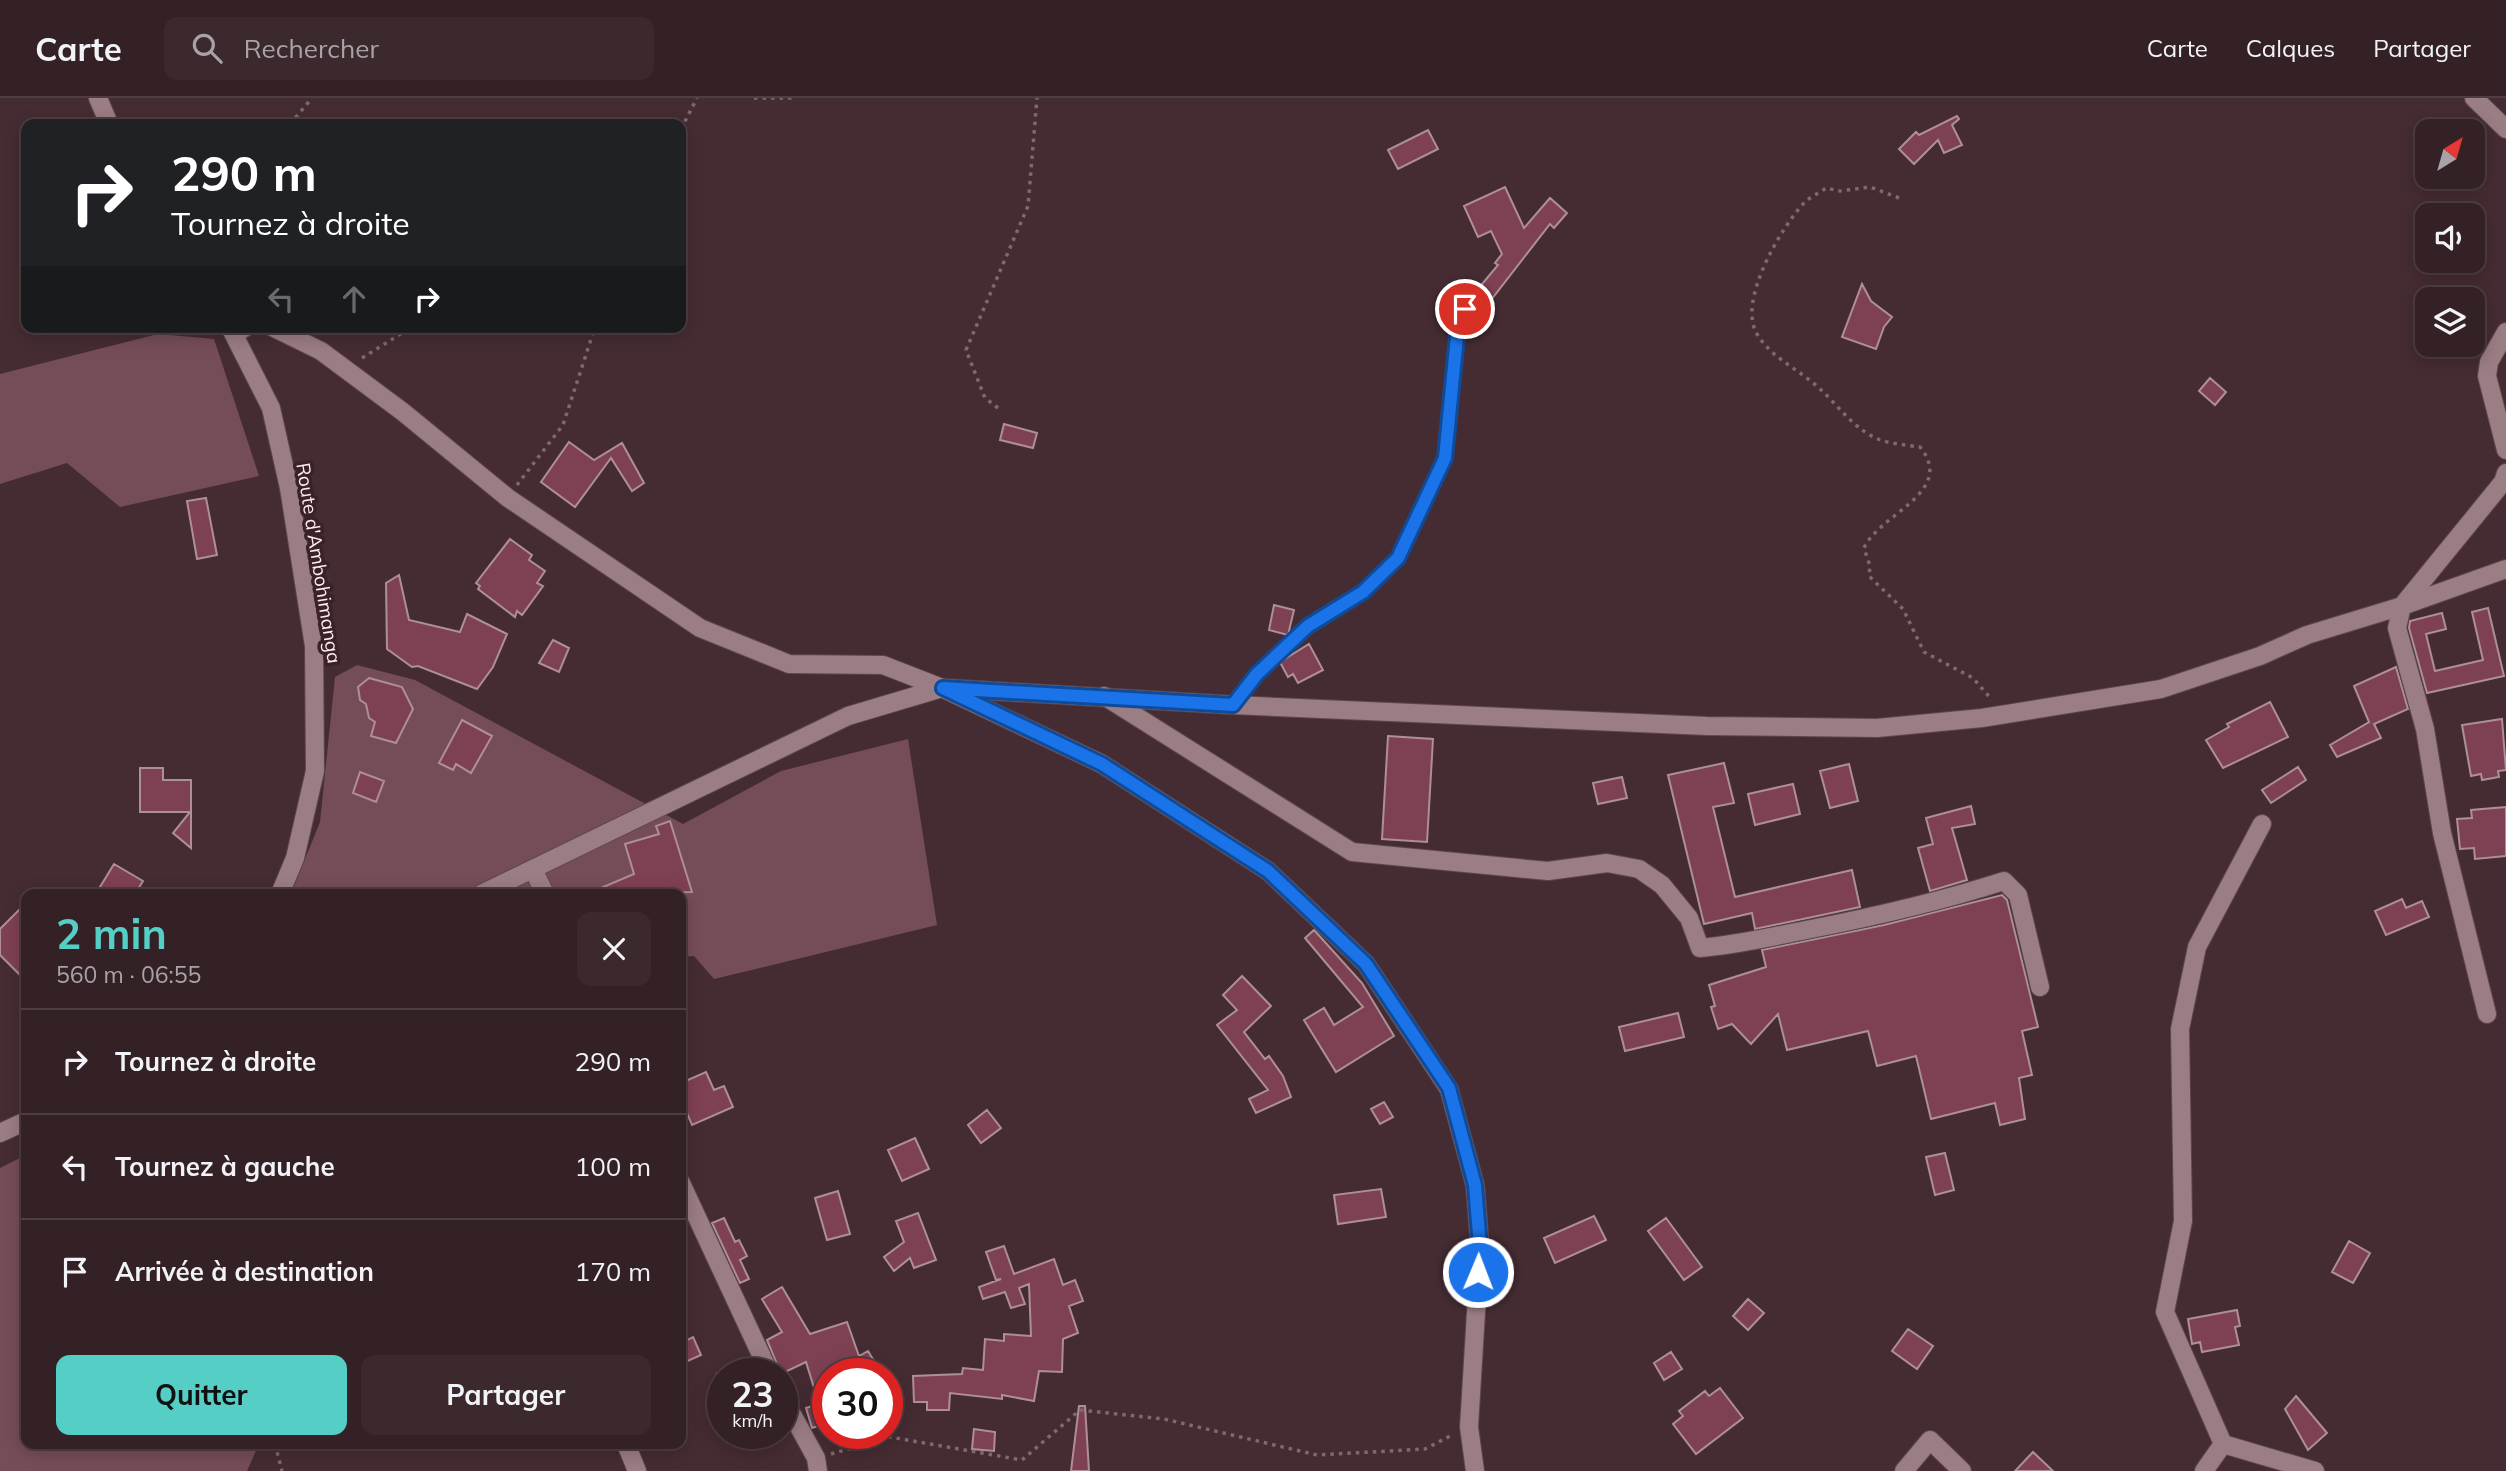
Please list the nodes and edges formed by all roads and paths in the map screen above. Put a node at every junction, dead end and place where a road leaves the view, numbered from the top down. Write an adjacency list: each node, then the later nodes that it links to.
1 (99, 98): 8 (street)
2 (312, 98): 9 (path)
3 (697, 98): 10 (path)
4 (754, 98): 5 (path)
5 (796, 98)
6 (1037, 98): 20 (path)
7 (2474, 98): 11 (street)
8 (107, 119)
9 (294, 119)
10 (686, 119)
11 (2506, 129)
12 (1899, 198): 29 (path)
13 (1465, 309): 28 (lane)
14 (2506, 332): 21 (street)
15 (238, 333): 32 (street, Route d'Ambohimanga)
16 (284, 333): 19 (street)
17 (402, 333): 19 (path)
18 (594, 333): 23 (path)
19 (345, 368): 23 (street)
20 (998, 408)
21 (2506, 450)
22 (2506, 473): 25 (street)
23 (508, 498): 26 (street)
24 (2506, 569): 25 (street)
25 (2402, 606): 29 (street); 36 (street)
26 (943, 688): 27 (street); 31 (street); 41 (street)
27 (1104, 696): 28 (street); 35 (street)
28 (1233, 705): 29 (street)
29 (1998, 715)
30 (2262, 824): 43 (street)
31 (533, 869): 33 (street); 34 (street)
32 (282, 889)
33 (491, 889)
34 (543, 889)
35 (2040, 987)
36 (2487, 1014)
37 (21, 1123): 38 (street)
38 (0, 1133)
39 (686, 1194): 40 (street)
40 (763, 1358)
41 (1469, 1427): 46 (path); 49 (street)
42 (798, 1428): 46 (street)
43 (2223, 1444): 52 (street); 53 (street)
44 (276, 1449): 47 (path)
45 (628, 1449): 48 (street)
46 (817, 1465)
47 (282, 1471)
48 (637, 1471)
49 (1475, 1471)
50 (1903, 1471): 51 (street)
51 (1962, 1471)
52 (2204, 1471)
53 (2315, 1471)

